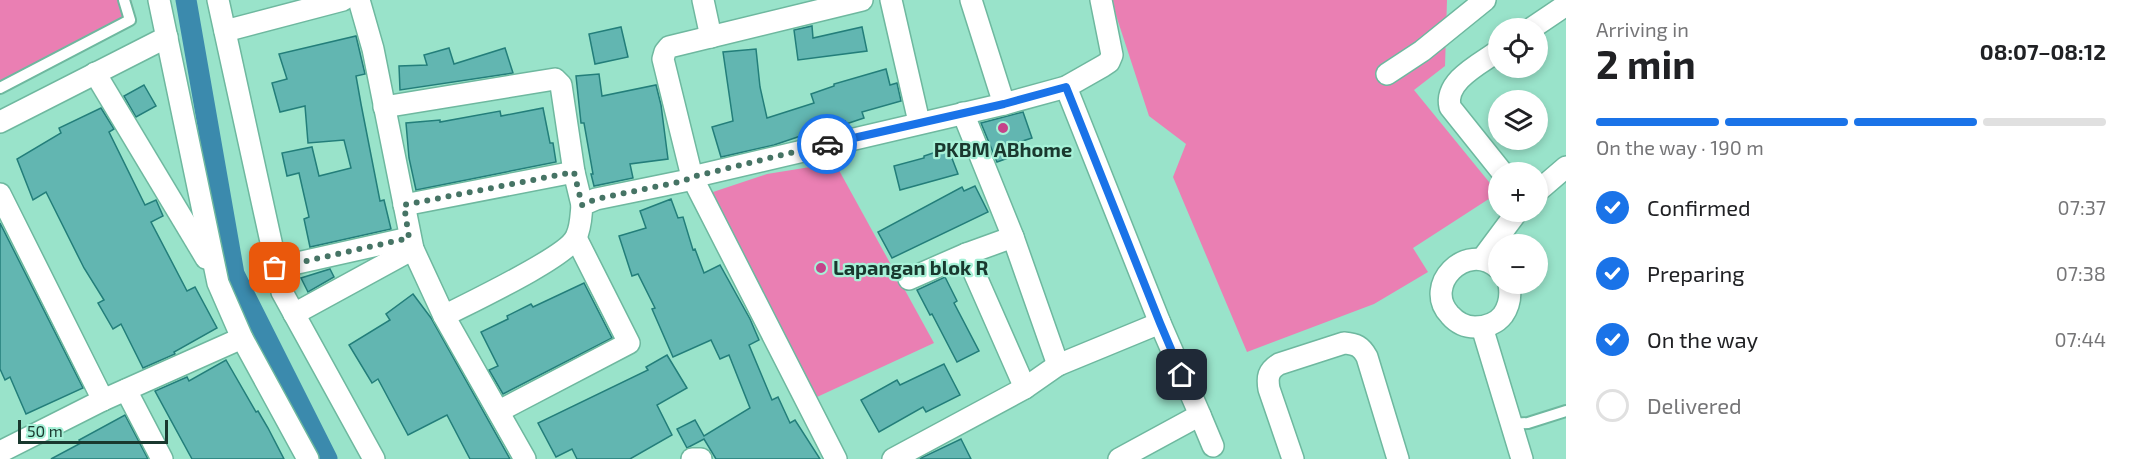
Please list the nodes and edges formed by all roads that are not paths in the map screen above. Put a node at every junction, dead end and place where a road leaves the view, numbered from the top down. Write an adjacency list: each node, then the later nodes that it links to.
1 (124, 0): 21 (lane)
2 (159, 0): 15 (street)
3 (218, 0): 14 (street)
4 (343, 0): 14 (street)
5 (359, 0): 23 (street)
6 (703, 0): 16 (street)
7 (862, 0): 16 (street)
8 (891, 0): 26 (street)
9 (971, 0): 22 (street)
10 (1101, 0): 20 (street)
11 (1485, 0): 19 (street)
12 (1566, 5): 13 (street)
13 (1547, 18)
14 (225, 31): 40 (street)
15 (167, 37): 18 (street); 41 (street)
16 (711, 37): 30 (street)
17 (1488, 58): 27 (street)
18 (95, 73): 25 (street); 41 (street)
19 (1387, 74)
20 (1066, 87): 22 (street); 46 (street)
21 (0, 88)
22 (1004, 104): 24 (street)
23 (384, 107): 29 (street); 33 (street)
24 (963, 113): 26 (street); 35 (street)
25 (0, 122)
26 (919, 122): 30 (street)
27 (1494, 162)
28 (1566, 168): 31 (street)
29 (574, 172): 33 (street); 34 (street)
30 (692, 177): 34 (street); 65 (street)
31 (1548, 183)
32 (0, 194): 52 (street)
33 (404, 205): 37 (street)
34 (582, 205): 36 (street)
35 (1013, 237): 38 (street); 49 (street)
36 (576, 238): 45 (street); 53 (street)
37 (411, 244): 40 (street); 44 (street); 45 (street)
38 (966, 254): 42 (street); 50 (street)
39 (1488, 263): 47 (street)
40 (275, 268): 44 (street)
41 (214, 271): 48 (street)
42 (909, 279)
43 (1511, 294): 47 (street)
44 (294, 314): 61 (street)
45 (444, 316): 53 (street)
46 (1160, 323): 49 (street); 55 (street)
47 (1482, 327): 56 (street)
48 (242, 338): 51 (street); 60 (street)
49 (1058, 365): 50 (street)
50 (1025, 388): 66 (street)
51 (126, 390): 52 (street); 59 (street)
52 (103, 400): 58 (street)
53 (499, 411): 62 (street)
54 (1566, 411): 56 (lane)
55 (1200, 416): 57 (street); 67 (street)
56 (1510, 424): 70 (street)
57 (1213, 446)
58 (2, 452)
59 (162, 459)
60 (308, 459)
61 (374, 459)
62 (525, 459)
63 (692, 459): 64 (street)
64 (701, 459)
65 (836, 459)
66 (893, 459)
67 (1119, 459)
68 (1293, 459): 69 (street)
69 (1398, 459)
70 (1522, 459)

